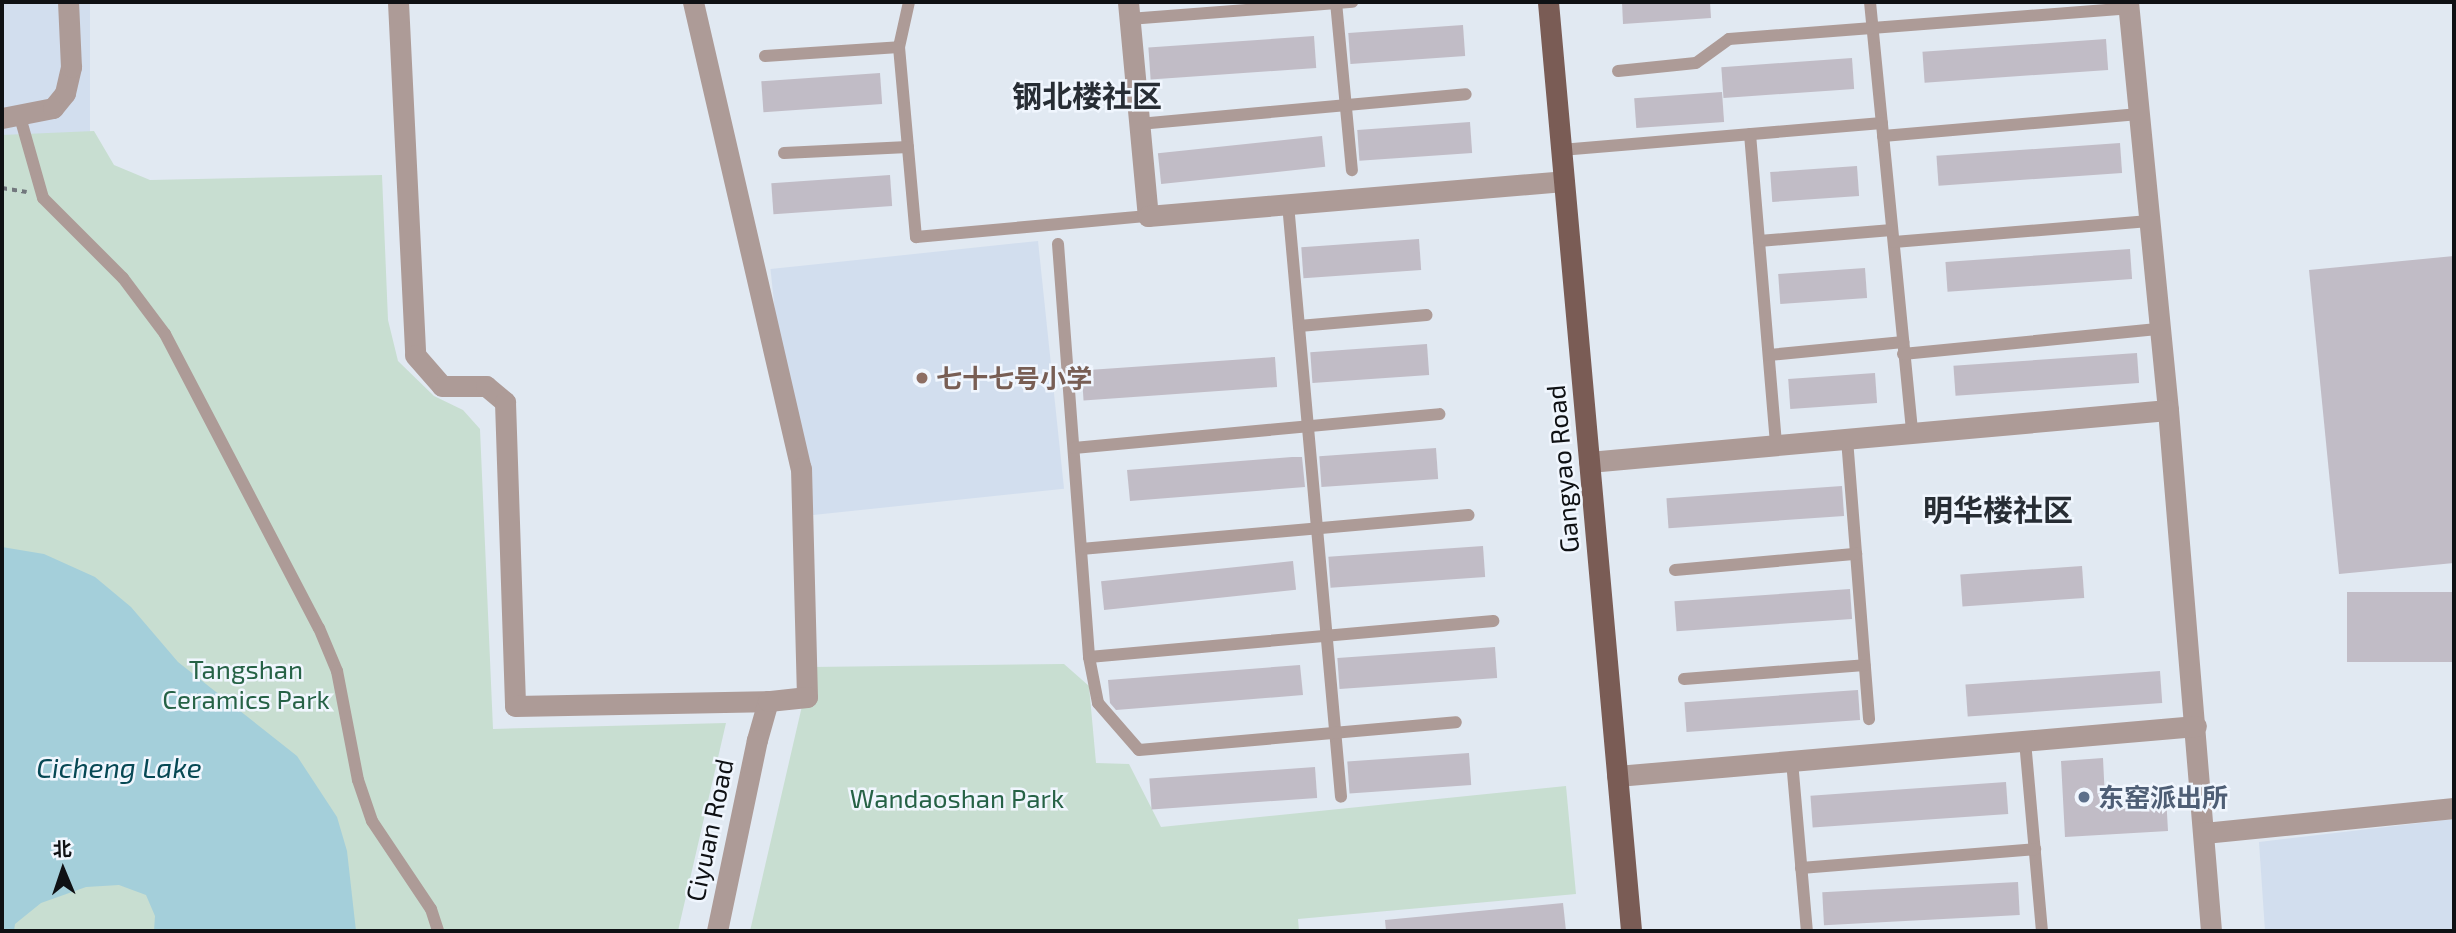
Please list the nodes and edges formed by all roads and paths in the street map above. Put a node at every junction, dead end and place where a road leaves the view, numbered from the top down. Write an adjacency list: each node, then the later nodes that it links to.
1 (68, 2): 18 (street)
2 (398, 2): 58 (street)
3 (693, 2): 58 (street)
4 (909, 2): 12 (lane)
5 (1352, 2): 8 (lane)
6 (1548, 2): 23 (main road, Gangyao Road)
7 (1870, 2): 11 (lane)
8 (1336, 3): 10 (lane); 16 (lane)
9 (2128, 5): 11 (lane); 17 (street)
10 (1128, 10): 19 (street)
11 (1873, 28): 14 (lane); 20 (lane)
12 (900, 47): 13 (lane); 22 (lane)
13 (765, 56)
14 (1618, 71)
15 (1466, 94): 16 (lane)
16 (1346, 106): 19 (lane); 25 (lane)
17 (2139, 114): 20 (lane); 31 (street)
18 (11, 118): 71 (lane)
19 (1139, 124): 30 (street)
20 (1882, 129): 21 (lane); 32 (lane)
21 (1750, 134): 23 (lane); 33 (lane)
22 (908, 147): 24 (lane); 30 (lane)
23 (1561, 150): 26 (main road, Gangyao Road)
24 (784, 153)
25 (1352, 170)
26 (1564, 181): 29 (street); 47 (main road, Gangyao Road)
27 (2, 188): 28 (path)
28 (39, 195)
29 (1288, 204): 30 (street); 36 (lane)
30 (1148, 216)
31 (2150, 221): 32 (lane); 37 (street)
32 (1893, 236): 33 (lane); 38 (lane)
33 (1759, 242): 39 (lane)
34 (1058, 244): 46 (lane)
35 (1427, 315): 36 (lane)
36 (1299, 326): 42 (lane)
37 (2160, 329): 38 (lane); 40 (street)
38 (1903, 348): 39 (lane); 43 (lane)
39 (1769, 355): 45 (lane)
40 (2168, 410): 43 (street); 61 (street)
41 (1439, 414): 42 (lane)
42 (1308, 426): 46 (lane); 49 (lane)
43 (1912, 433): 44 (street)
44 (1847, 439): 45 (street); 51 (lane)
45 (1776, 445): 47 (street)
46 (1074, 448): 50 (lane)
47 (1589, 462): 65 (main road, Gangyao Road)
48 (1469, 515): 49 (lane)
49 (1317, 528): 50 (lane); 54 (lane)
50 (1081, 549): 55 (lane)
51 (1856, 554): 52 (lane); 56 (lane)
52 (1675, 570)
53 (1493, 621): 54 (lane)
54 (1326, 636): 55 (lane); 62 (lane)
55 (1089, 657): 62 (lane)
56 (1864, 665): 57 (lane); 59 (lane)
57 (1684, 679)
58 (768, 701): 72 (street, Ciyuan Road)
59 (1869, 719)
60 (1456, 722): 62 (lane)
61 (2196, 726): 63 (street); 68 (street)
62 (1335, 732): 66 (lane)
63 (2025, 741): 64 (street); 69 (lane)
64 (1792, 761): 65 (street); 70 (lane)
65 (1617, 776): 73 (main road, Gangyao Road)
66 (1341, 797)
67 (2454, 808): 68 (street)
68 (2204, 834): 76 (street)
69 (2035, 849): 70 (lane); 75 (lane)
70 (1801, 868): 74 (lane)
71 (438, 931)
72 (717, 931)
73 (1630, 931)
74 (1807, 931)
75 (2042, 931)
76 (2211, 931)

